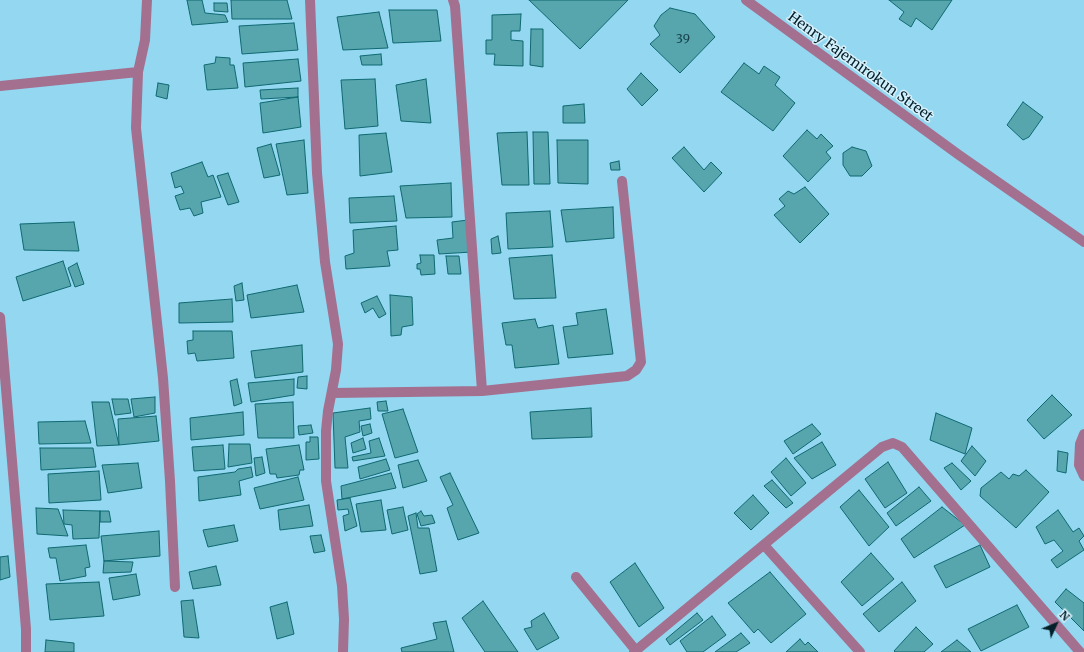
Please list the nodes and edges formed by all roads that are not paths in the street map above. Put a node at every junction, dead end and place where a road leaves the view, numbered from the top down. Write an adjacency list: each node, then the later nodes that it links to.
1 (147, 0): 5 (street)
2 (310, 0): 11 (street)
3 (453, 0): 10 (street)
4 (746, 0): 8 (street, Henry Fajemirokun Street)
5 (138, 72): 6 (street); 16 (street)
6 (0, 86)
7 (622, 181): 10 (street)
8 (1084, 242)
9 (0, 317): 18 (street)
10 (482, 391): 11 (street)
11 (332, 393): 19 (street)
12 (1084, 434): 13 (street)
13 (1084, 476)
14 (764, 545): 17 (street); 20 (street); 21 (street)
15 (576, 576): 17 (street)
16 (175, 587)
17 (635, 651)
18 (26, 652)
19 (343, 652)
20 (860, 652)
21 (1080, 652)

